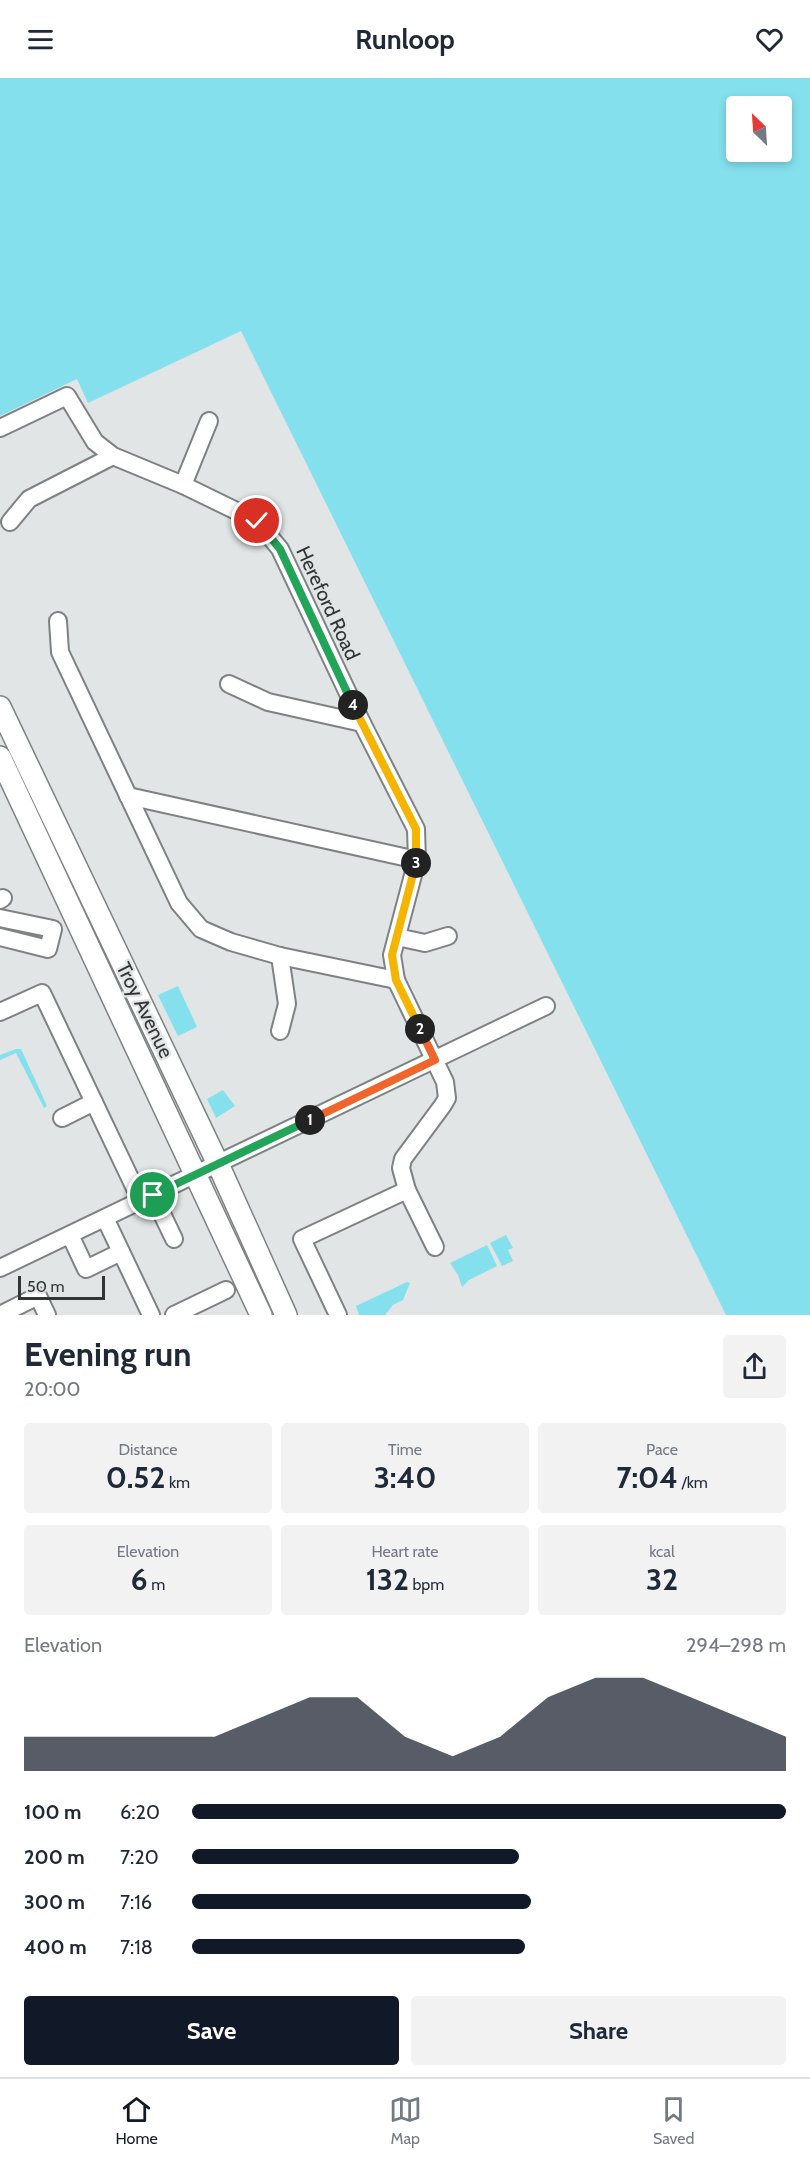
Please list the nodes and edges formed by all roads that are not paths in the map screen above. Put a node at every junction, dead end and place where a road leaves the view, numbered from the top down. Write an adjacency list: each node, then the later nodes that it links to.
1 (209, 421): 4 (street)
2 (0, 428): 3 (street, Hereford Road)
3 (113, 456): 4 (street, Hereford Road); 5 (street)
4 (183, 485): 9 (street, Hereford Road)
5 (10, 522)
6 (58, 621): 11 (street)
7 (229, 684): 9 (street)
8 (0, 707): 25 (main road, Troy Avenue)
9 (362, 723): 12 (street, Hereford Road)
10 (0, 757): 26 (main road, Troy Avenue)
11 (128, 796): 12 (street); 17 (street)
12 (417, 860): 16 (street, Hereford Road)
13 (0, 918): 15 (street)
14 (447, 936): 16 (street)
15 (0, 937)
16 (398, 937): 18 (street, Hereford Road)
17 (280, 956): 18 (street); 21 (street)
18 (396, 980): 22 (street, Hereford Road)
19 (546, 1006): 22 (street)
20 (0, 1012): 23 (street)
21 (280, 1031)
22 (435, 1060): 25 (street); 27 (street, Hereford Road)
23 (94, 1102): 24 (street); 28 (street)
24 (62, 1118)
25 (219, 1164): 26 (street); 41 (main road, Troy Avenue)
26 (196, 1174): 28 (street); 40 (main road, Troy Avenue)
27 (407, 1190): 32 (street); 42 (street)
28 (147, 1198): 29 (street); 31 (street)
29 (105, 1218): 30 (street); 33 (street)
30 (70, 1235): 33 (street); 34 (street)
31 (174, 1239)
32 (435, 1247)
33 (121, 1252): 38 (street)
34 (0, 1268)
35 (226, 1290): 39 (street)
36 (0, 1315): 37 (street)
37 (47, 1315)
38 (151, 1315)
39 (174, 1315)
40 (261, 1315)
41 (286, 1315)
42 (338, 1315)

